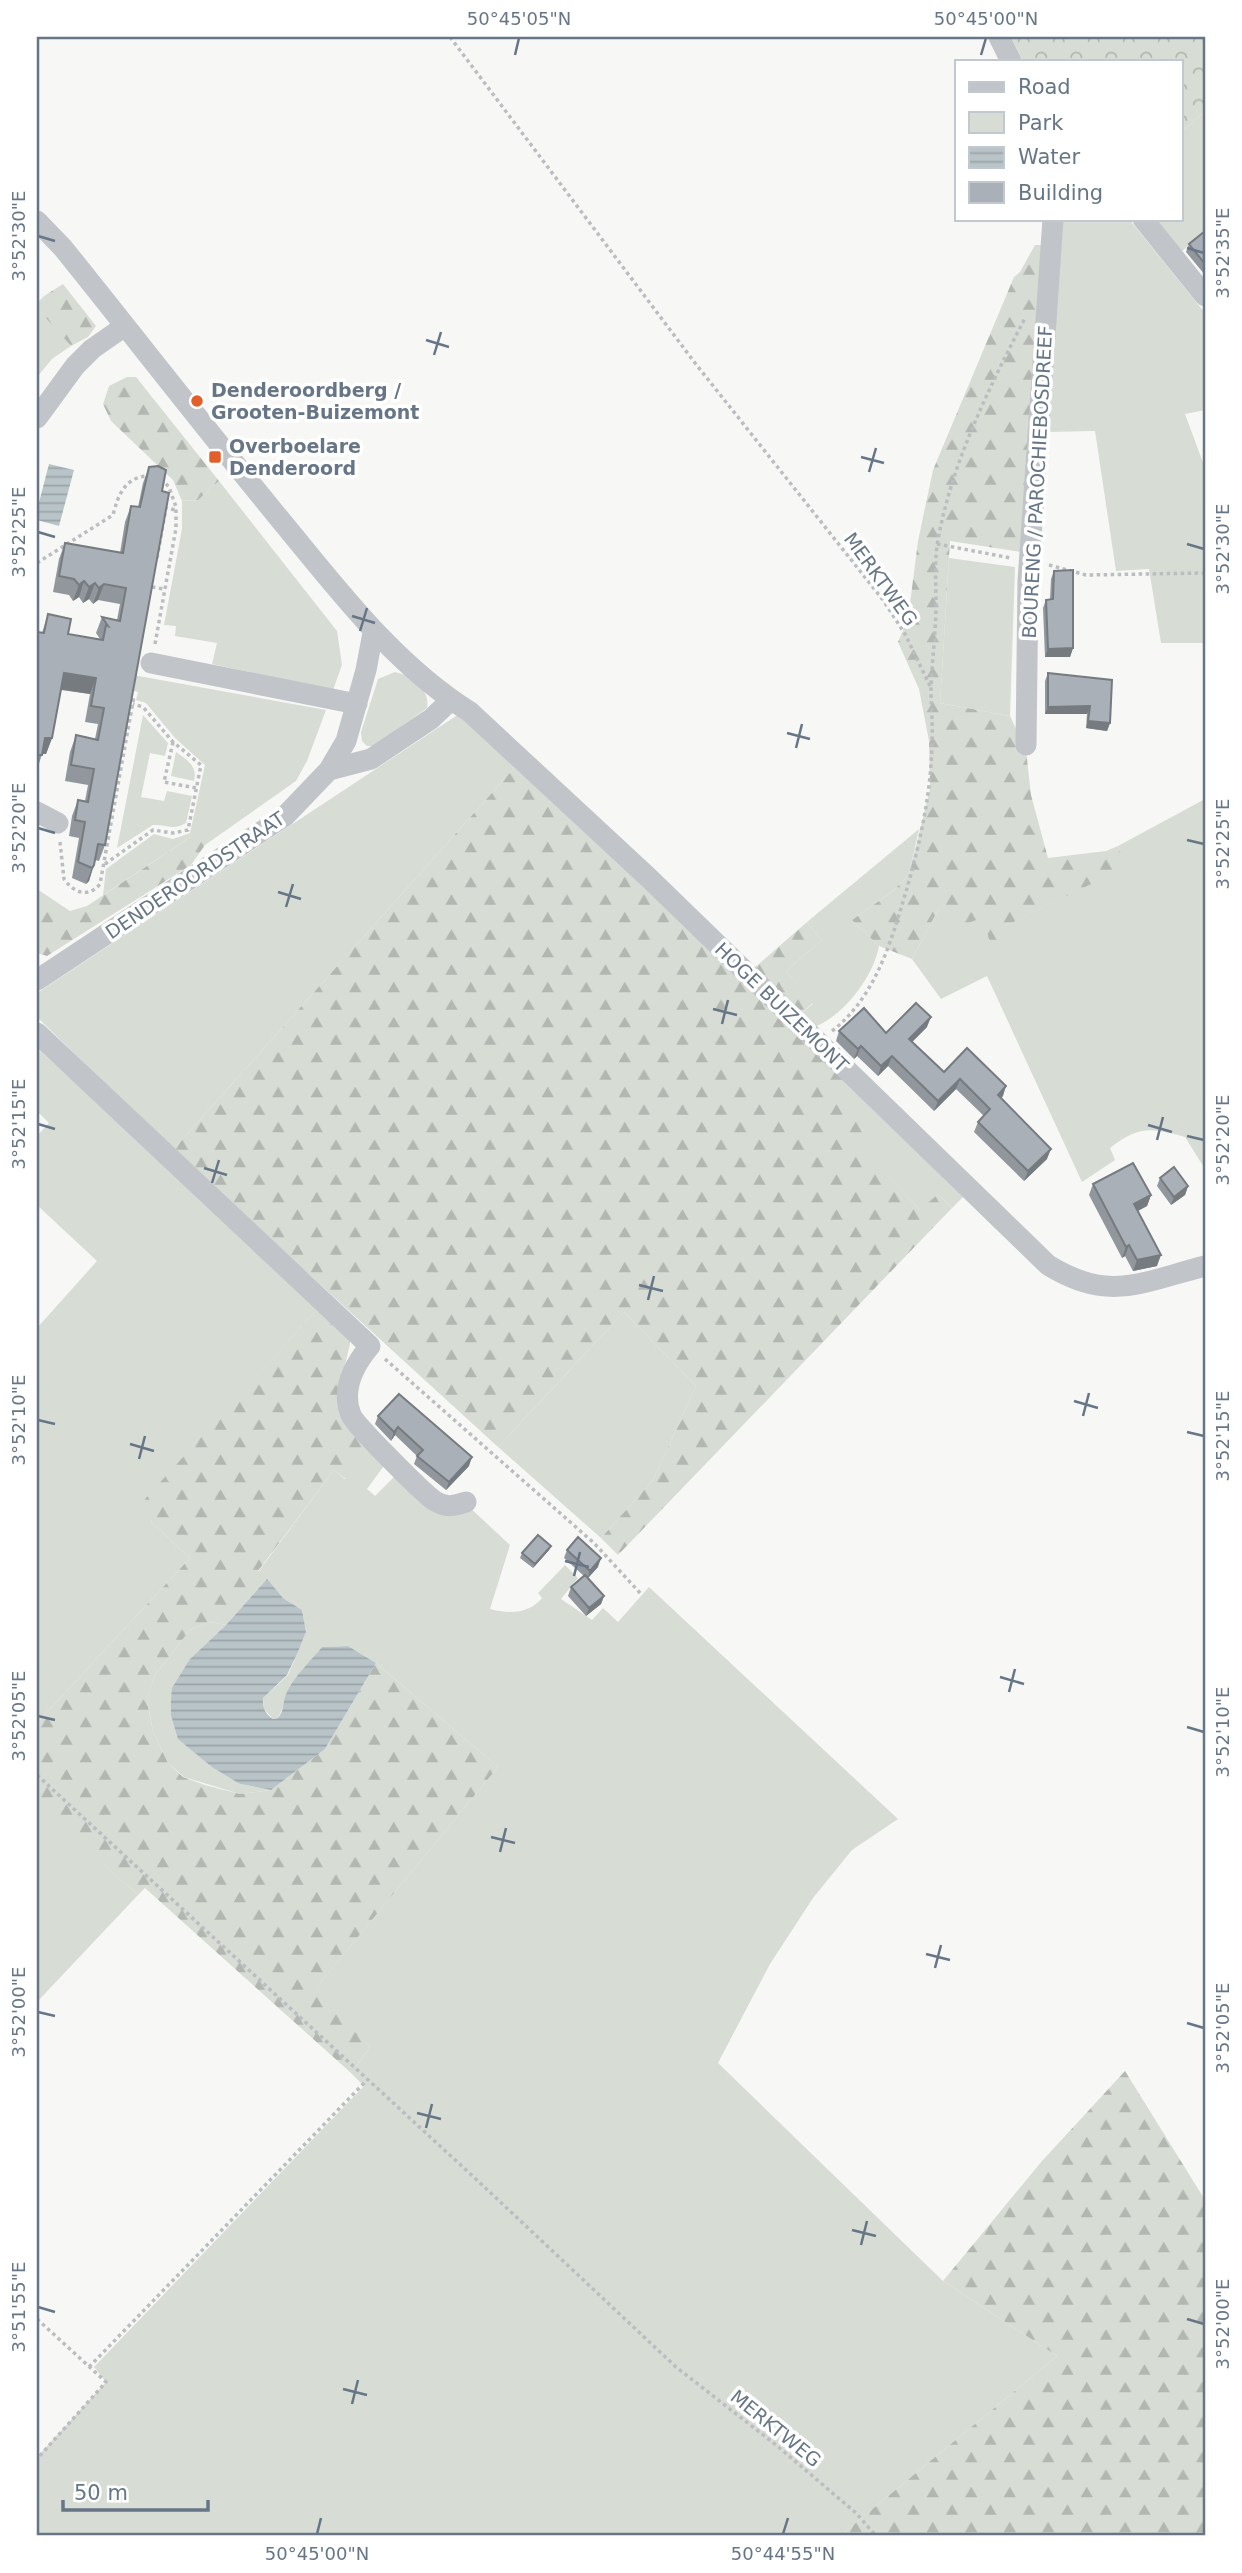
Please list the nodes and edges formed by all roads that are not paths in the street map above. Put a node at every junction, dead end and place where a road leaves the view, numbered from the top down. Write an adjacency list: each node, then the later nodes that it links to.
1 (999, 37): 2 (street)
2 (1010, 60)
3 (1053, 220): 13 (street, BOURENG / PAROCHIEBOSDREEF)
4 (1144, 220): 6 (street)
5 (37, 221): 7 (street, HOGE BUIZEMONT)
6 (1205, 296)
7 (125, 326): 8 (street); 9 (street, HOGE BUIZEMONT)
8 (37, 418)
9 (373, 632): 11 (street, HOGE BUIZEMONT); 12 (street, DENDEROORDSTRAAT)
10 (152, 663): 12 (street)
11 (451, 700): 14 (street); 19 (street, HOGE BUIZEMONT)
12 (357, 704): 14 (street, DENDEROORDSTRAAT)
13 (1026, 745)
14 (330, 770): 17 (street, DENDEROORDSTRAAT)
15 (37, 812): 16 (street)
16 (58, 823)
17 (37, 980)
18 (37, 1033): 20 (street)
19 (1205, 1266)
20 (466, 1502)

